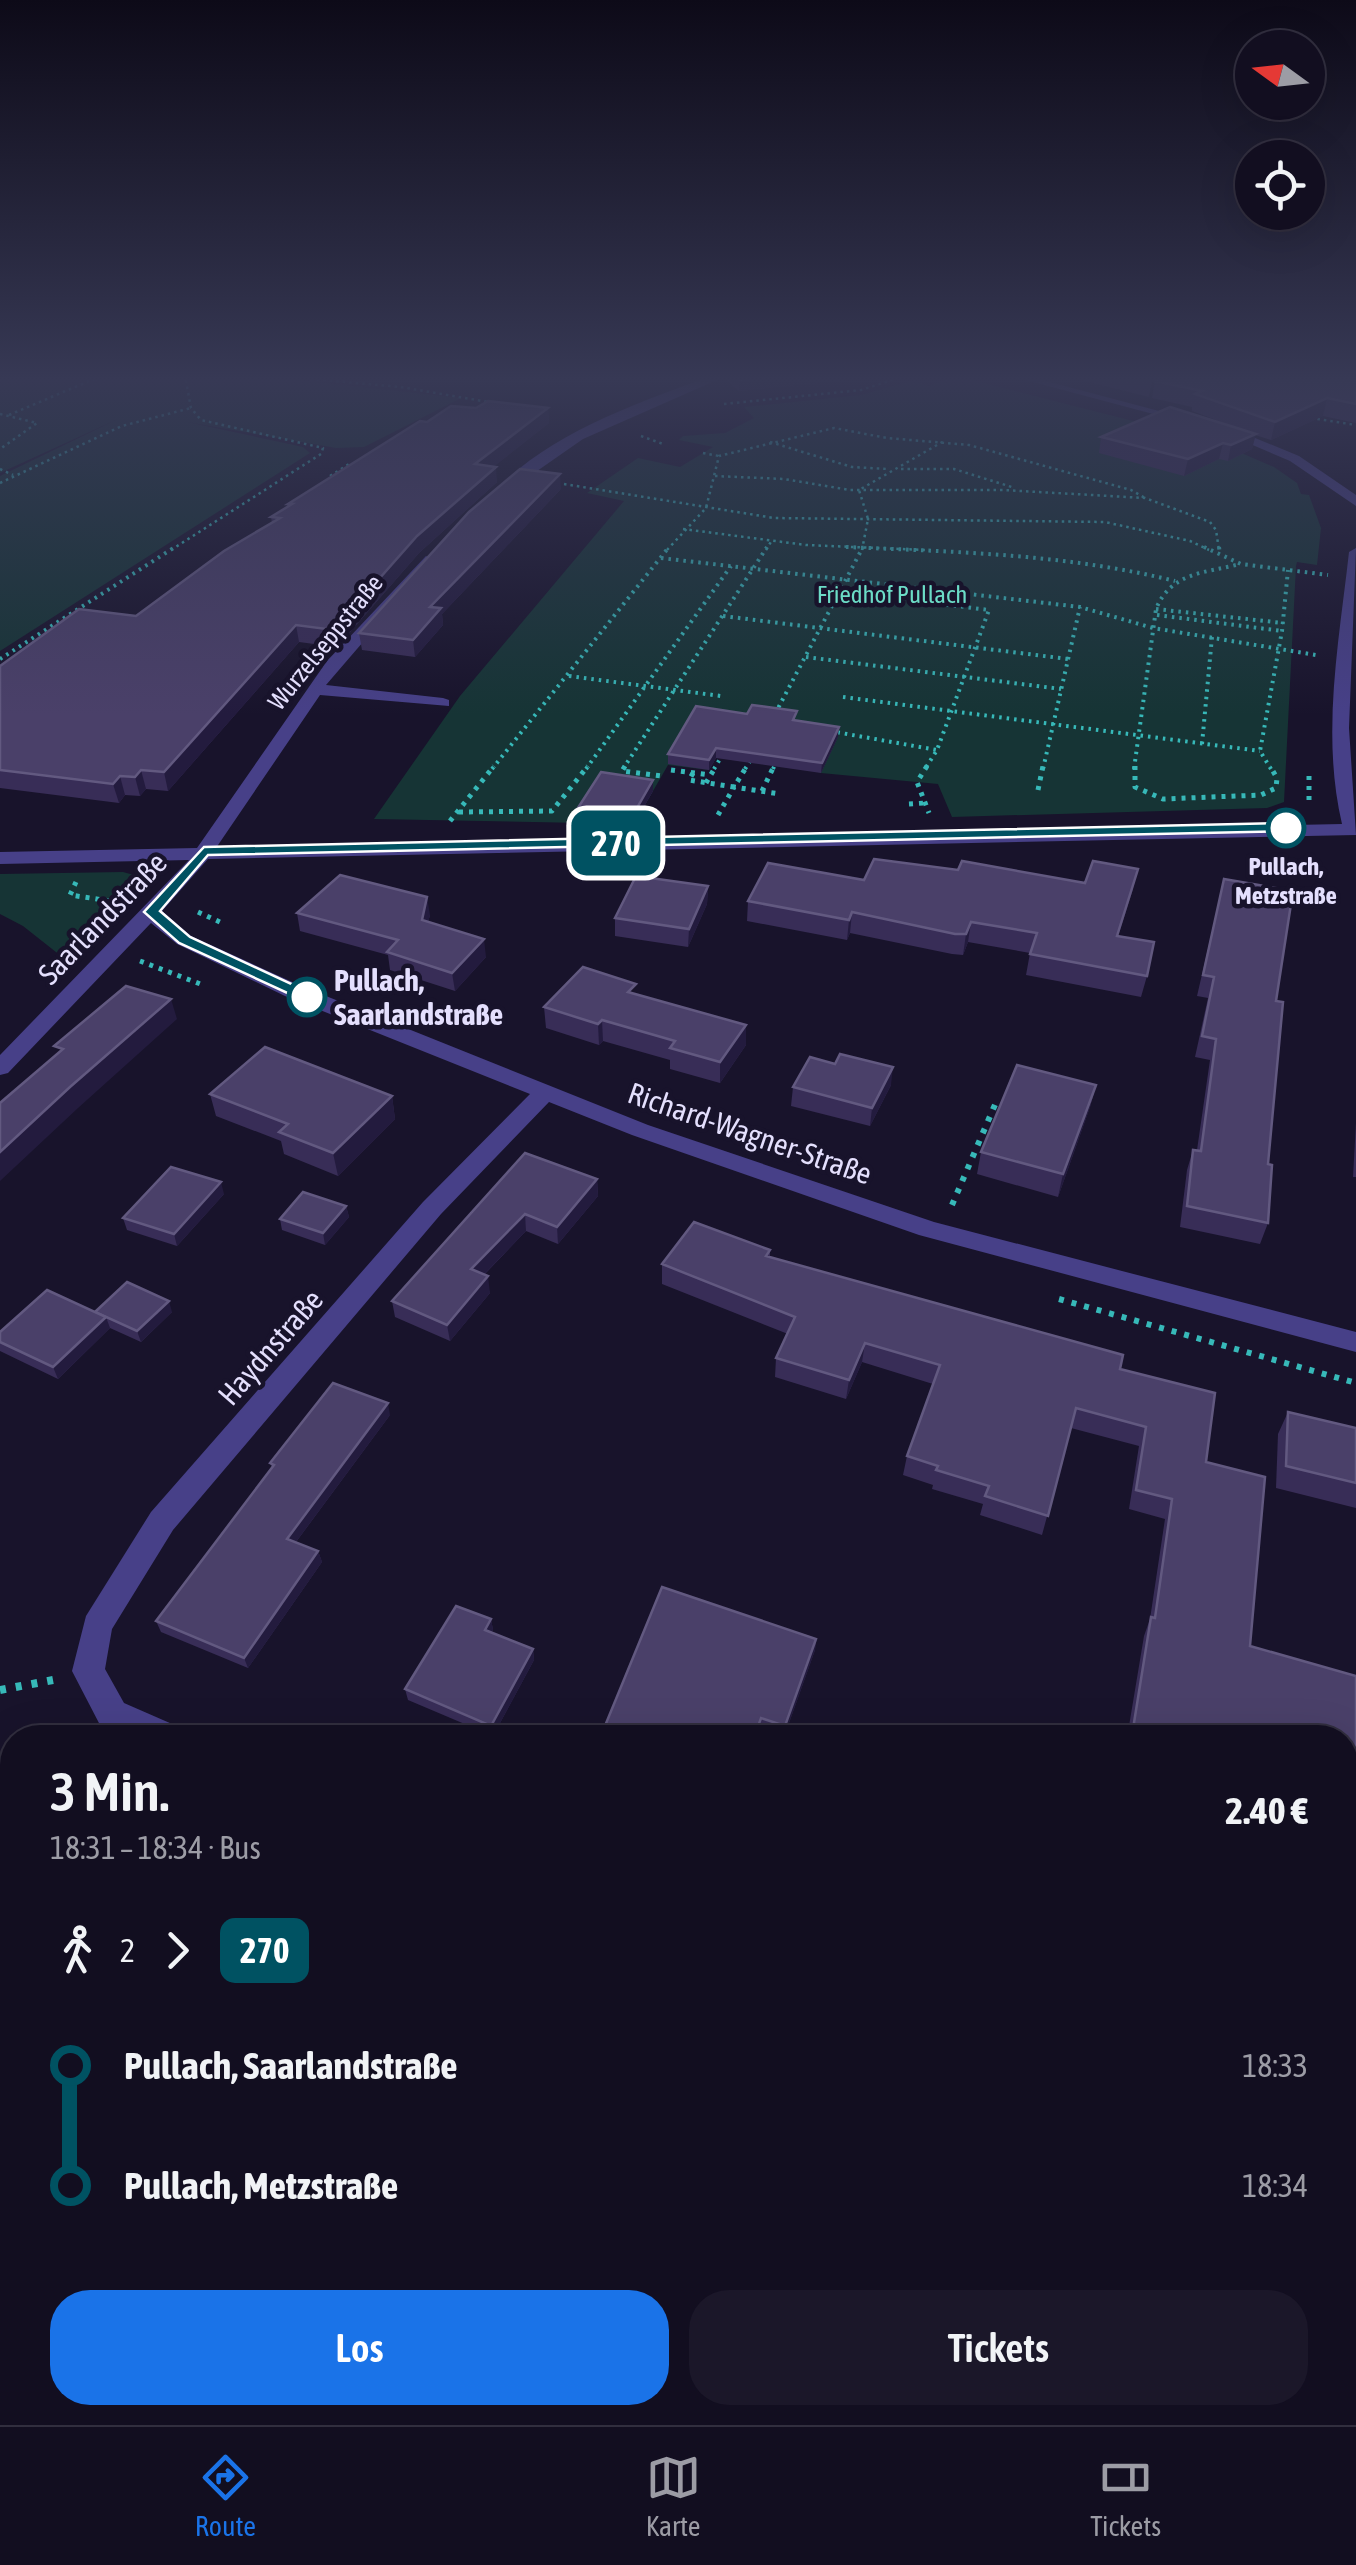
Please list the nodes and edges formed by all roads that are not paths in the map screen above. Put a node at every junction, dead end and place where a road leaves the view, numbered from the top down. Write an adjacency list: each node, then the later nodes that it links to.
1 (503, 489): 3 (street)
2 (1350, 490): 4 (street)
3 (488, 501)
4 (1356, 502)
5 (435, 552): 8 (street, Wurzelseppstraße)
6 (1356, 552): 7 (street)
7 (1350, 687): 10 (street)
8 (314, 689): 9 (street); 11 (street, Wurzelseppstraße)
9 (443, 703)
10 (1354, 829): 11 (street)
11 (204, 851): 12 (street); 13 (street, Saarlandstraße)
12 (0, 858)
13 (142, 908): 14 (street, Saarlandstraße); 15 (street, Richard-Wagner-Straße)
14 (0, 1068)
15 (545, 1093): 16 (street, Richard-Wagner-Straße); 17 (street, Haydnstraße)
16 (1356, 1342)
17 (137, 1725)

